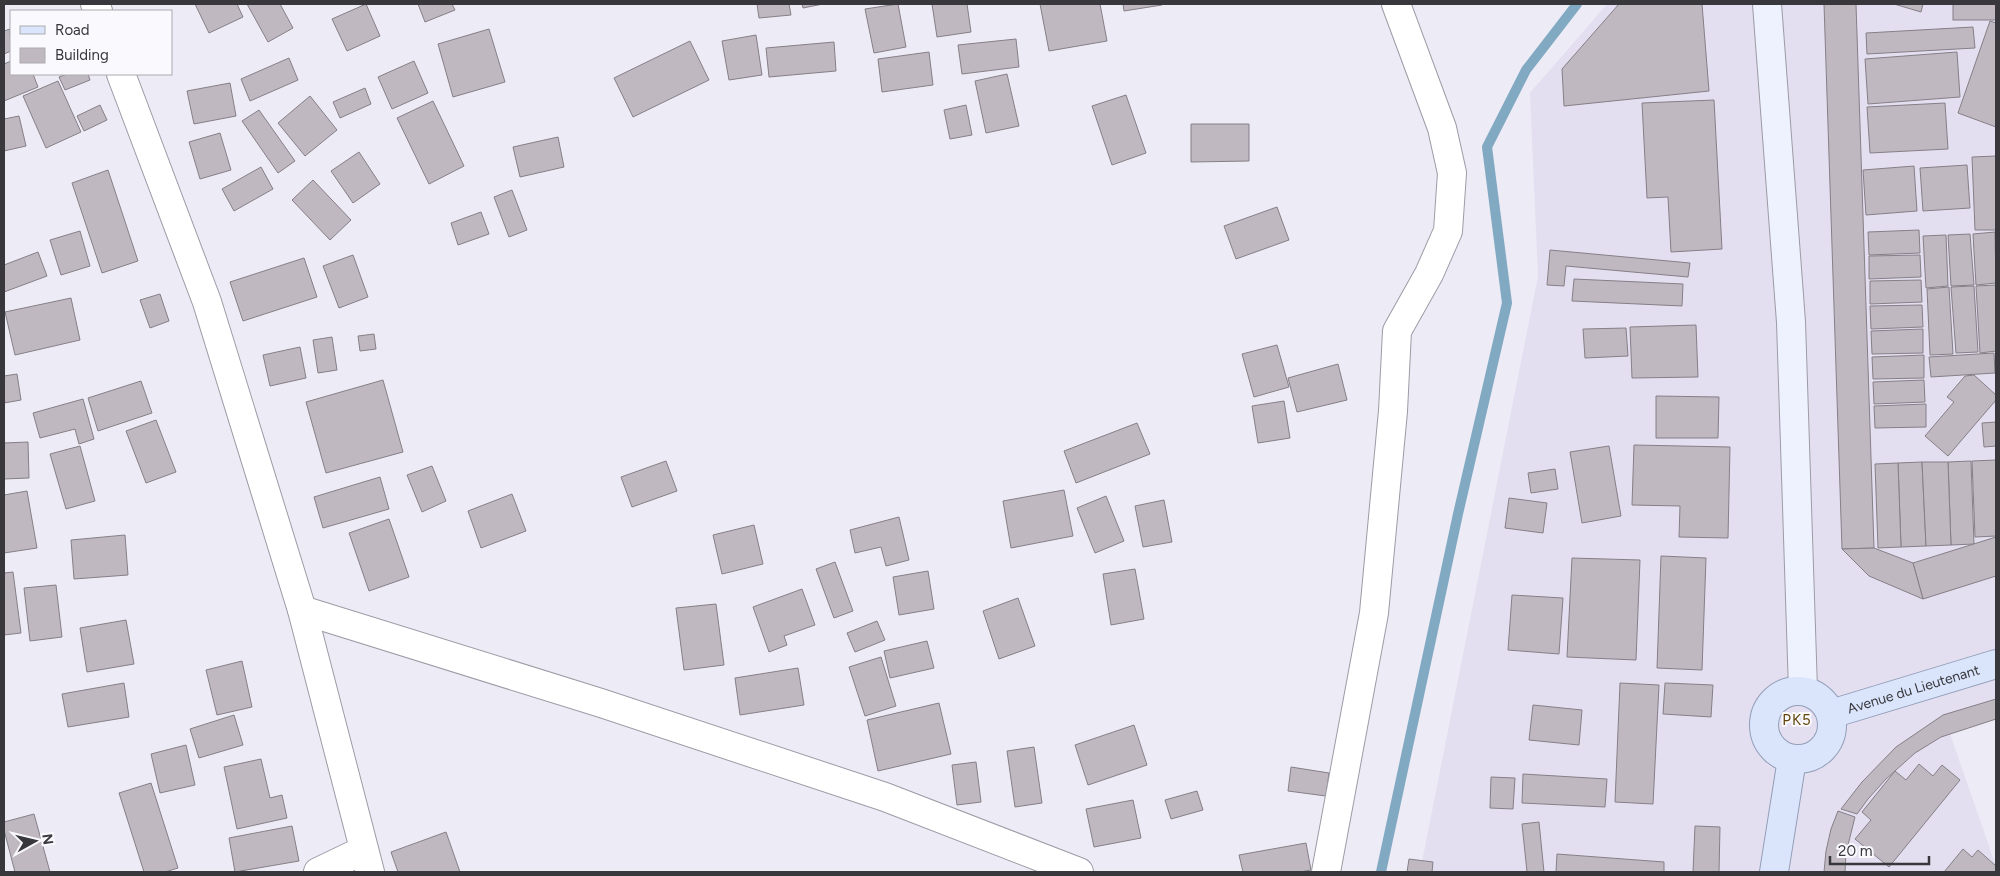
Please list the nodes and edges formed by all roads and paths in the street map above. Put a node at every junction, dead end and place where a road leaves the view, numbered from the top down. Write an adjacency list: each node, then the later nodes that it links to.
1 (1396, 4): 12 (street)
2 (1767, 4): 6 (main road)
3 (121, 75): 4 (street)
4 (302, 610): 9 (street); 11 (street)
5 (1996, 664): 7 (main road, Avenue du Lieutenant)
6 (1803, 690): 7 (main road); 8 (main road)
7 (1831, 714): 8 (main road)
8 (1792, 759): 13 (main road)
9 (367, 861): 10 (street)
10 (318, 872)
11 (1078, 872)
12 (1326, 872)
13 (1774, 872)

